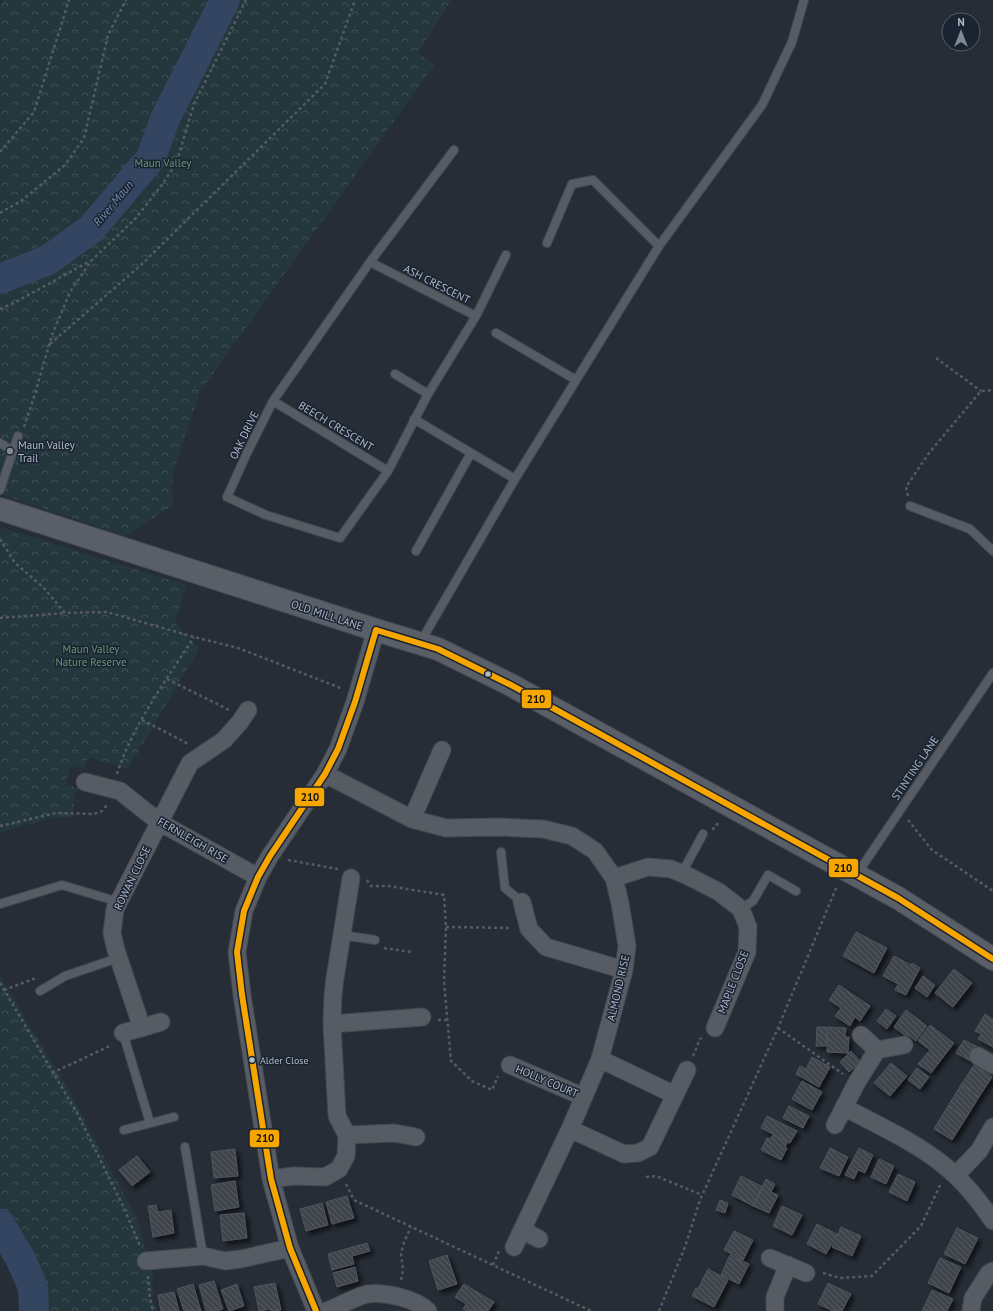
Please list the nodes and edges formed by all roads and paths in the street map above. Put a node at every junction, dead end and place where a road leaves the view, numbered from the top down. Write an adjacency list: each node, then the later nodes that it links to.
1 (69, 0): 7 (path)
2 (126, 0): 8 (path)
3 (246, 0): 12 (path)
4 (354, 0): 17 (path)
5 (804, 0): 10 (lane)
6 (454, 150): 13 (lane, OAK DRIVE)
7 (0, 152)
8 (0, 213)
9 (547, 243): 10 (lane)
10 (659, 246): 20 (lane)
11 (506, 255): 15 (lane, ASH CRESCENT)
12 (91, 261): 14 (path); 17 (path)
13 (370, 262): 15 (lane, ASH CRESCENT); 24 (lane, OAK DRIVE)
14 (0, 309)
15 (476, 316): 23 (lane, OAK DRIVE)
16 (496, 333): 20 (lane)
17 (49, 345): 26 (path)
18 (936, 358): 22 (path)
19 (395, 374): 23 (lane)
20 (576, 380): 31 (lane)
21 (993, 390): 22 (path)
22 (981, 391): 33 (path)
23 (428, 394): 25 (lane, OAK DRIVE)
24 (273, 401): 30 (lane, BEECH CRESCENT); 30 (lane, OAK DRIVE)
25 (414, 419): 29 (lane); 30 (lane, OAK DRIVE)
26 (18, 436): 28 (lane)
27 (0, 443): 28 (lane)
28 (13, 451): 32 (lane)
29 (471, 453): 31 (lane); 36 (lane)
30 (388, 470)
31 (515, 479): 42 (lane)
32 (0, 490)
33 (910, 506): 37 (lane)
34 (0, 509): 40 (main road, OLD MILL LANE)
35 (0, 539): 38 (path)
36 (416, 551)
37 (993, 551)
38 (65, 613): 39 (path); 41 (path)
39 (0, 618)
40 (376, 630): 42 (main road, OLD MILL LANE); 45 (street)
41 (194, 637): 44 (path); 45 (path)
42 (420, 643): 61 (main road, OLD MILL LANE)
43 (993, 673): 54 (lane, STINTING LANE)
44 (167, 679): 46 (path); 48 (path)
45 (358, 695): 51 (street)
46 (228, 709)
47 (248, 710): 56 (street, ROWAN CLOSE)
48 (142, 720): 49 (path); 53 (path)
49 (182, 740)
50 (442, 750): 55 (street)
51 (325, 774): 55 (street, ALMOND RISE); 60 (street)
52 (86, 782): 53 (street, FERNLEIGH RISE)
53 (112, 788): 56 (street, FERNLEIGH RISE); 57 (path)
54 (900, 810): 61 (lane, STINTING LANE); 67 (path)
55 (412, 819): 65 (street, ALMOND RISE)
56 (159, 822): 64 (street, FERNLEIGH RISE); 68 (street, ROWAN CLOSE)
57 (0, 826)
58 (703, 834): 63 (lane)
59 (501, 852): 69 (lane)
60 (270, 856): 62 (path); 64 (street)
61 (850, 872): 78 (main road, OLD MILL LANE); 87 (path)
62 (353, 874): 72 (path); 74 (street)
63 (682, 874): 65 (street); 71 (street)
64 (258, 877): 115 (street)
65 (614, 878): 79 (street, ALMOND RISE)
66 (796, 891): 71 (lane)
67 (993, 891)
68 (119, 902): 70 (lane); 77 (street, ROWAN CLOSE)
69 (522, 902): 73 (street)
70 (0, 904)
71 (741, 909): 86 (street, MAPLE CLOSE)
72 (446, 927): 73 (path); 97 (path)
73 (529, 929): 79 (street)
74 (342, 935): 75 (lane); 84 (street)
75 (376, 940): 76 (path)
76 (411, 952)
77 (118, 958): 81 (lane); 85 (street, ROWAN CLOSE)
78 (993, 959)
79 (624, 970): 94 (street, ALMOND RISE)
80 (0, 983): 98 (path)
81 (40, 991)
82 (422, 1018): 84 (street)
83 (161, 1022): 85 (street)
84 (332, 1024): 109 (street)
85 (142, 1028): 88 (street)
86 (715, 1028)
87 (778, 1028): 99 (path); 116 (path)
88 (123, 1033): 98 (path); 104 (lane)
89 (860, 1035): 92 (street)
90 (700, 1039): 95 (path)
91 (904, 1045): 92 (street)
92 (877, 1050): 99 (street)
93 (978, 1056): 96 (street)
94 (600, 1059): 100 (street); 101 (street, ALMOND RISE)
95 (690, 1064): 100 (street)
96 (993, 1065)
97 (515, 1067): 101 (street, HOLLY COURT)
98 (52, 1073): 125 (path)
99 (857, 1082): 102 (street)
100 (675, 1095): 107 (street)
101 (584, 1097): 107 (street, ALMOND RISE)
102 (844, 1107): 105 (street); 113 (street)
103 (174, 1117): 104 (lane)
104 (150, 1123): 108 (lane)
105 (835, 1125)
106 (993, 1127): 113 (street)
107 (570, 1128): 119 (street, ALMOND RISE)
108 (124, 1130)
109 (347, 1135): 110 (street); 112 (street)
110 (416, 1137)
111 (185, 1147): 123 (lane)
112 (338, 1169): 115 (street); 118 (path)
113 (952, 1172): 117 (street); 129 (path)
114 (646, 1177): 116 (path)
115 (271, 1179): 122 (street)
116 (702, 1195): 136 (path)
117 (993, 1221)
118 (411, 1227): 126 (path); 130 (path)
119 (522, 1230): 120 (street); 121 (street, ALMOND RISE)
120 (539, 1239)
121 (507, 1247): 126 (path)
122 (290, 1248): 123 (street); 132 (street)
123 (203, 1256): 125 (street)
124 (770, 1258): 127 (street)
125 (146, 1261): 131 (path)
126 (493, 1265): 135 (path)
127 (788, 1265): 129 (street); 137 (street)
128 (993, 1271): 138 (street)
129 (806, 1273)
130 (396, 1295): 133 (street); 134 (street)
131 (153, 1311)
132 (316, 1311)
133 (327, 1311)
134 (428, 1311)
135 (591, 1311)
136 (659, 1311)
137 (775, 1311)
138 (971, 1311)

